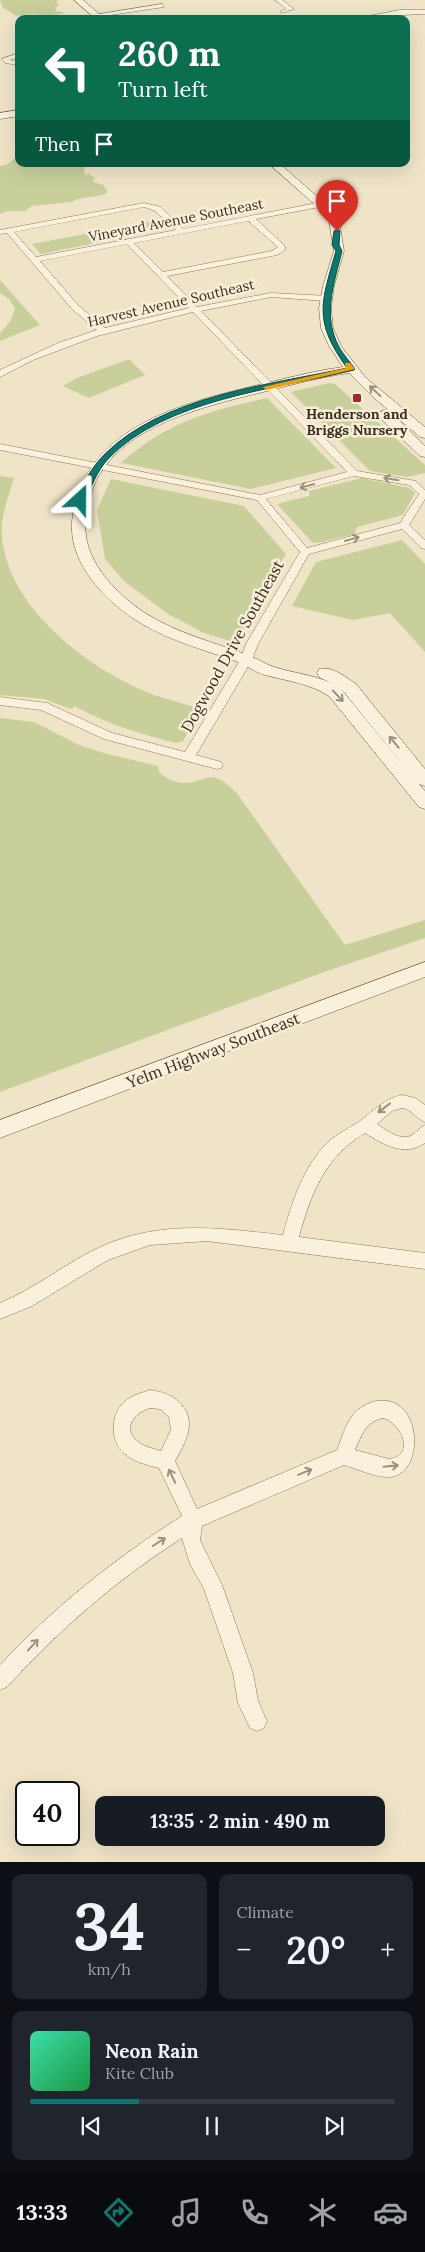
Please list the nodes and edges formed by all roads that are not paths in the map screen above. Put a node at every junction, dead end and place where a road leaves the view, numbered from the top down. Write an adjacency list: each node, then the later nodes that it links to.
1 (78, 0): 8 (main road)
2 (278, 0): 5 (street)
3 (162, 6): 9 (street)
4 (407, 6): 6 (street)
5 (283, 12)
6 (412, 12): 7 (street); 10 (street)
7 (425, 12)
8 (97, 15)
9 (110, 15)
10 (388, 15)
11 (15, 55): 12 (street)
12 (15, 65)
13 (15, 114): 14 (main road)
14 (0, 116)
15 (277, 167): 17 (street)
16 (285, 167): 17 (main road)
17 (322, 204): 18 (street, Vineyard Avenue Southeast); 24 (main road)
18 (250, 218): 20 (street, Vineyard Avenue Southeast); 23 (street)
19 (4, 231): 20 (street); 22 (street)
20 (181, 231): 21 (street, Vineyard Avenue Southeast)
21 (129, 242): 22 (street, Vineyard Avenue Southeast); 23 (street)
22 (34, 260): 26 (street)
23 (162, 275): 25 (street)
24 (320, 298): 25 (street, Harvest Avenue Southeast); 27 (main road); 28 (main road)
25 (196, 310): 26 (street, Harvest Avenue Southeast); 30 (street)
26 (103, 331): 29 (street, Harvest Avenue Southeast)
27 (351, 369): 28 (street); 31 (main road, one-way to 27)
28 (337, 371): 30 (street); 33 (main road)
29 (0, 374)
30 (271, 386): 34 (street); 35 (street)
31 (425, 434)
32 (0, 447): 34 (street)
33 (425, 453)
34 (99, 466): 39 (street); 43 (street)
35 (354, 474): 37 (street, one-way to 35); 39 (street, one-way to 39)
36 (425, 479): 37 (street)
37 (412, 483): 38 (street)
38 (425, 494): 40 (street)
39 (260, 498): 42 (street)
40 (404, 525): 41 (street); 42 (street, one-way to 40)
41 (425, 546)
42 (305, 552): 43 (street, Dogwood Drive Southeast)
43 (246, 660): 45 (street, Dogwood Drive Southeast); 47 (street)
44 (0, 701): 45 (street)
45 (189, 756): 46 (street)
46 (217, 765)
47 (421, 779): 48 (street)
48 (425, 803)
49 (425, 969): 52 (main road, Yelm Highway Southeast)
50 (425, 1116): 51 (street, one-way to 51)
51 (366, 1125): 53 (street); 54 (street)
52 (0, 1129)
53 (425, 1132)
54 (290, 1243): 55 (street); 56 (street)
55 (425, 1261)
56 (0, 1311)
57 (344, 1456): 59 (street, one-way to 57)
58 (165, 1461): 59 (street, one-way to 58)
59 (193, 1520): 60 (street, one-way to 59); 61 (street)
60 (0, 1680)
61 (257, 1721)

